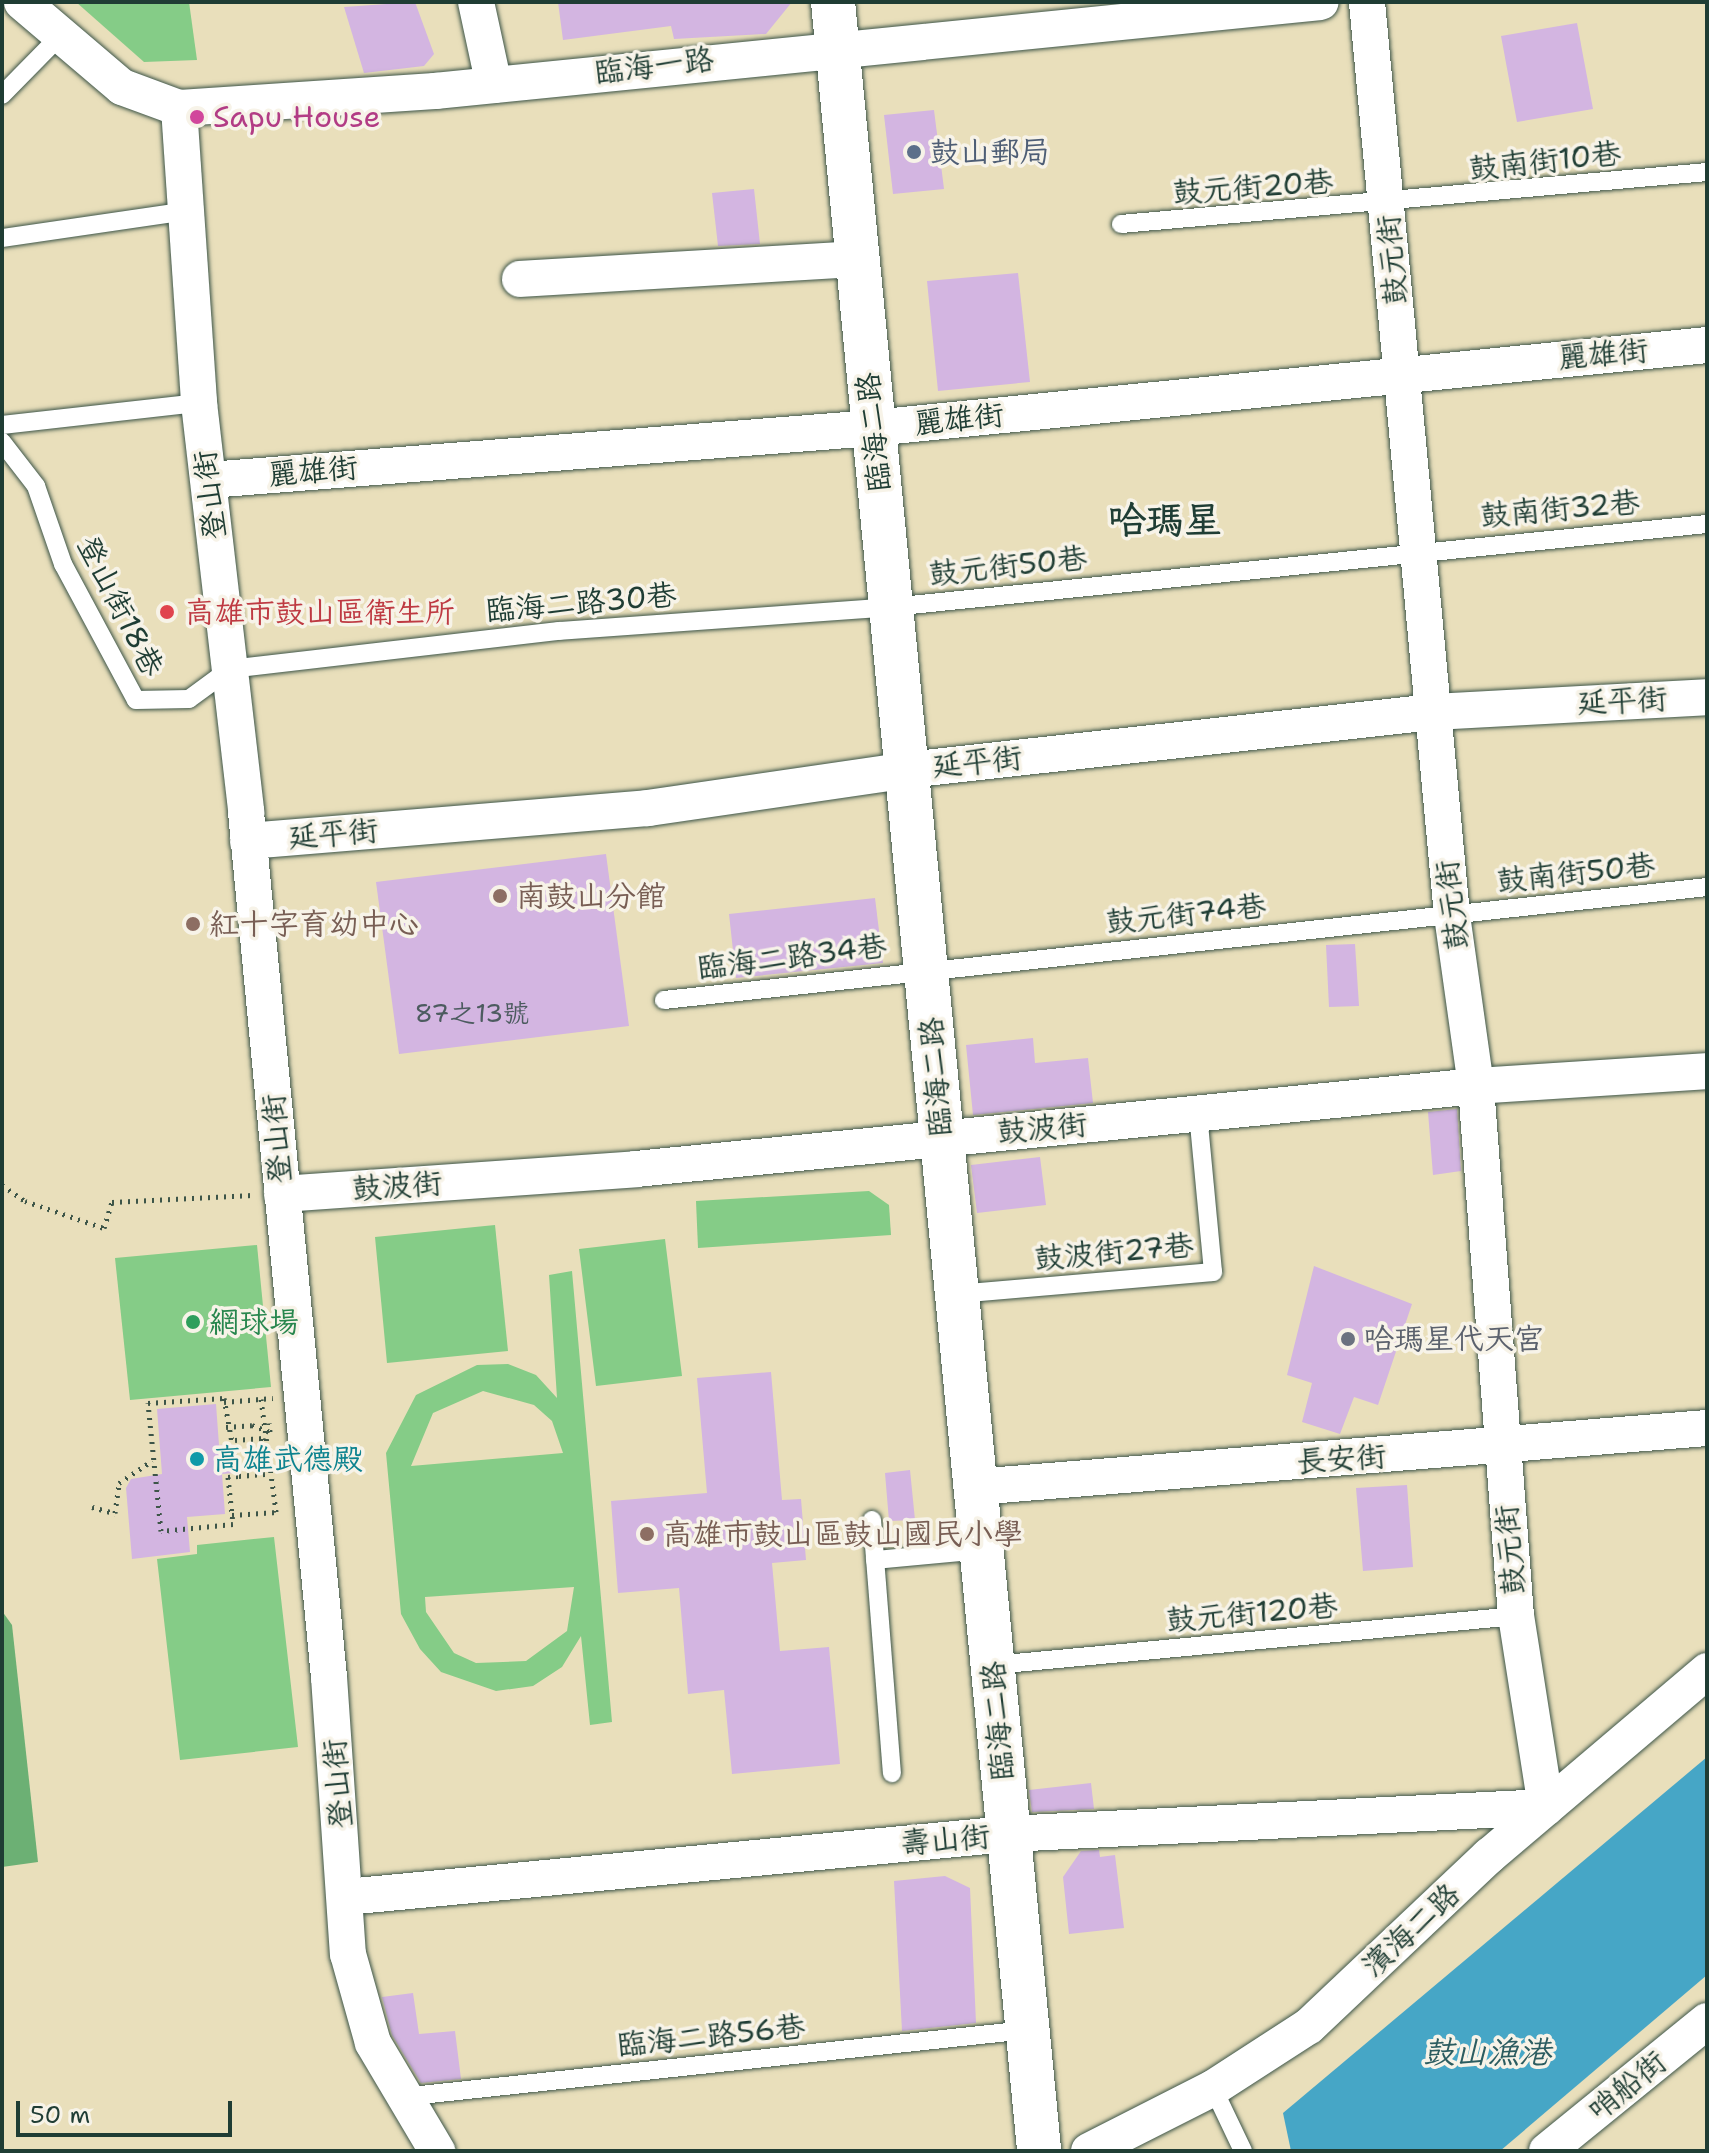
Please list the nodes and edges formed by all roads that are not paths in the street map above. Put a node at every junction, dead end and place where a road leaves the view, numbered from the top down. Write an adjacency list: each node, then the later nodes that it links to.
1 (22, 2): 6 (street, 臨海一路)
2 (476, 2): 8 (street)
3 (833, 2): 7 (street, 臨海二路)
4 (1321, 2): 7 (street, 臨海一路)
5 (1367, 2): 12 (street, 鼓元街)
6 (60, 36): 9 (lane); 10 (street, 臨海一路)
7 (835, 45): 8 (street, 臨海一路); 16 (street, 臨海二路)
8 (494, 85): 10 (street, 臨海一路)
9 (2, 95)
10 (179, 108): 13 (street, 登山街)
11 (1707, 172): 12 (lane, 鼓南街10巷)
12 (1388, 205): 14 (lane, 鼓元街20巷); 19 (street, 鼓元街)
13 (186, 211): 15 (lane); 20 (street, 登山街)
14 (1121, 224)
15 (2, 238)
16 (857, 259): 17 (street); 22 (street, 臨海二路)
17 (520, 279)
18 (1707, 345): 19 (street, 麗雄街)
19 (1401, 371): 22 (street, 麗雄街); 26 (street, 鼓元街)
20 (199, 403): 21 (lane); 24 (street, 登山街)
21 (2, 425)
22 (873, 428): 24 (street, 麗雄街); 27 (street, 臨海二路)
23 (2, 442): 28 (lane, 登山街18巷)
24 (209, 480): 28 (street, 登山街)
25 (1707, 524): 26 (lane, 鼓南街32巷)
26 (1417, 549): 27 (lane, 鼓元街50巷); 30 (street, 鼓元街)
27 (891, 607): 28 (lane, 臨海二路30巷); 31 (street, 臨海二路)
28 (230, 669): 32 (street, 登山街)
29 (1707, 697): 30 (street, 延平街)
30 (1433, 712): 31 (street, 延平街); 34 (street, 鼓元街)
31 (907, 770): 32 (street, 延平街); 35 (street, 臨海二路)
32 (248, 841): 41 (street, 登山街)
33 (1707, 887): 34 (lane, 鼓南街50巷)
34 (1452, 915): 35 (lane, 鼓元街74巷); 38 (street, 鼓元街)
35 (926, 970): 36 (lane, 臨海二路34巷); 40 (street, 臨海二路)
36 (664, 1000)
37 (1707, 1071): 38 (street, 鼓波街)
38 (1476, 1086): 39 (street, 鼓波街); 44 (street, 鼓元街)
39 (1198, 1114): 40 (street, 鼓波街); 42 (lane, 鼓波街27巷)
40 (941, 1136): 41 (street, 鼓波街); 42 (street, 臨海二路)
41 (282, 1194): 55 (street, 登山街)
42 (957, 1294): 45 (street, 臨海二路)
43 (1707, 1428): 44 (street, 長安街)
44 (1500, 1446): 45 (street, 長安街); 49 (street, 鼓元街)
45 (975, 1487): 47 (street, 臨海二路)
46 (872, 1520): 48 (lane)
47 (981, 1550): 48 (lane); 50 (street, 臨海二路)
48 (875, 1560): 52 (lane)
49 (1516, 1616): 50 (lane, 鼓元街120巷); 53 (street, 鼓元街)
50 (994, 1665): 54 (street, 臨海二路)
51 (1707, 1671): 53 (street, 濱海二路)
52 (892, 1773)
53 (1546, 1807): 54 (street, 壽山街); 58 (street, 濱海二路)
54 (1008, 1834): 55 (street, 壽山街); 57 (street, 臨海二路)
55 (346, 1897): 59 (street, 登山街)
56 (1707, 2021): 64 (street, 哨船街)
57 (1027, 2030): 59 (lane, 臨海二路56巷); 61 (street, 臨海二路)
58 (1213, 2088): 62 (street, 濱海二路); 63 (lane)
59 (402, 2097): 60 (street, 登山街)
60 (437, 2151)
61 (1039, 2151)
62 (1089, 2151)
63 (1243, 2151)
64 (1547, 2151)

